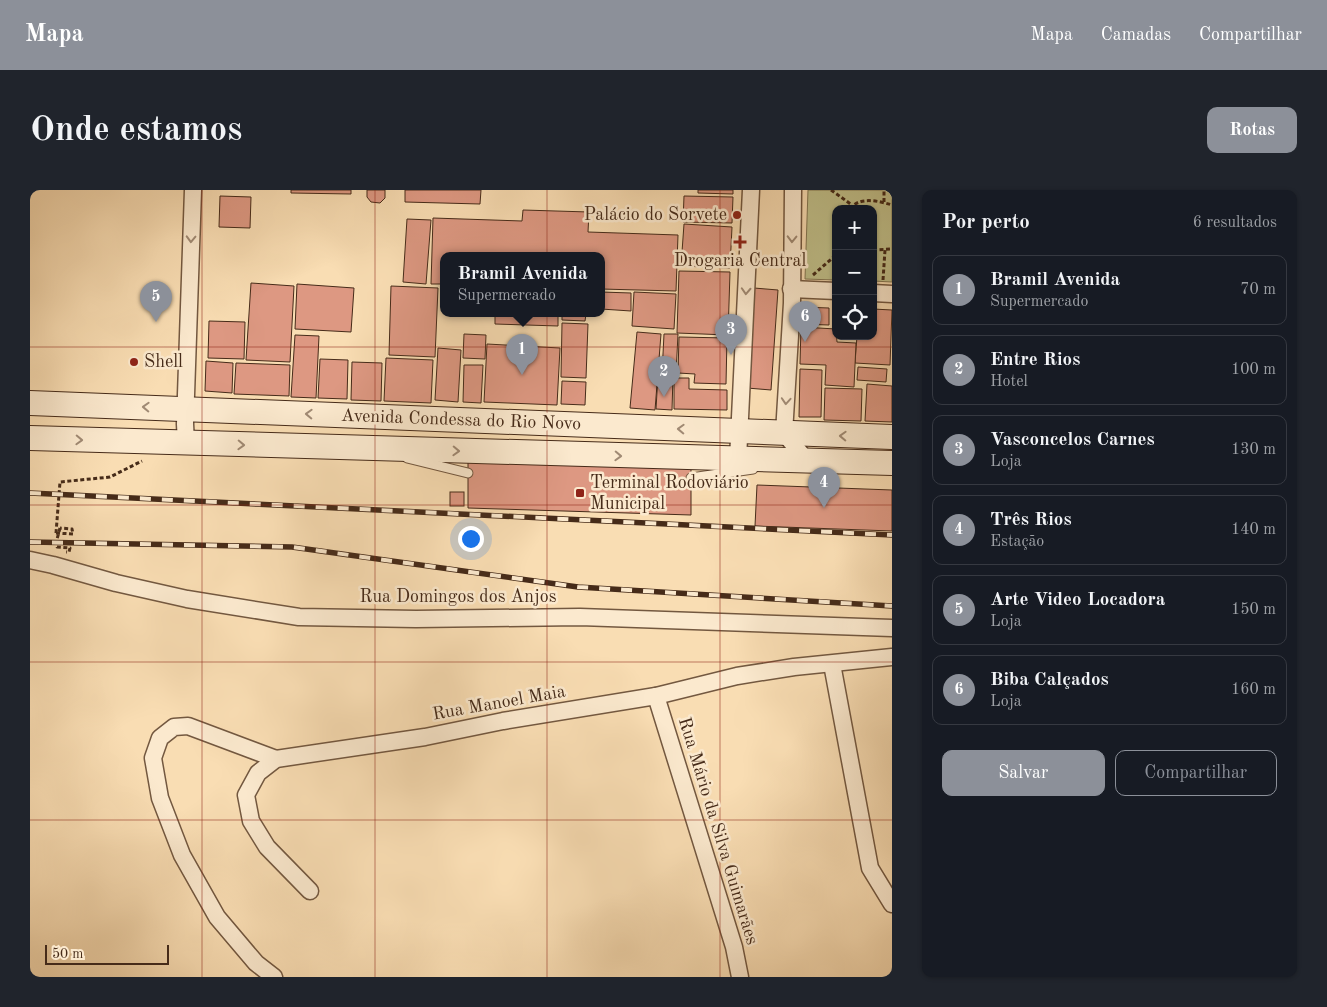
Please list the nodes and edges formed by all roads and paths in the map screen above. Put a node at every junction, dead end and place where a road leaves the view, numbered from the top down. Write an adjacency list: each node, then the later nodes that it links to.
1 (193, 190): 18 (street, one-way to 18)
2 (751, 190): 19 (street, one-way to 19)
3 (793, 190): 14 (street, one-way to 14)
4 (831, 190): 7 (path)
5 (884, 190): 6 (path)
6 (884, 202): 7 (path); 8 (path)
7 (852, 205)
8 (892, 205)
9 (892, 249): 11 (path)
10 (877, 250): 11 (path)
11 (885, 250): 16 (path)
12 (832, 259): 13 (path)
13 (810, 278)
14 (792, 289): 15 (street); 20 (street, one-way to 20)
15 (832, 291)
16 (883, 291)
17 (30, 403): 18 (main road, Avenida Condessa do Rio Novo, one-way to 17)
18 (186, 409): 19 (main road, Avenida Condessa do Rio Novo, one-way to 18); 23 (street)
19 (739, 432): 20 (main road, Avenida Condessa do Rio Novo); 25 (street)
20 (784, 433): 22 (main road, Avenida Condessa do Rio Novo, one-way to 20); 27 (street)
21 (30, 438): 23 (main road, Avenida Condessa do Rio Novo, one-way to 23)
22 (892, 438)
23 (186, 444): 24 (main road, Avenida Condessa do Rio Novo, one-way to 24)
24 (368, 449): 25 (main road, Avenida Condessa do Rio Novo, one-way to 25); 29 (lane)
25 (738, 459): 27 (main road, Avenida Condessa do Rio Novo)
26 (143, 461): 31 (path, bridge)
27 (809, 461): 28 (main road, Avenida Condessa do Rio Novo); 30 (lane)
28 (892, 464)
29 (468, 473)
30 (691, 478)
31 (56, 547)
32 (30, 560): 33 (street, Rua Domingos dos Anjos)
33 (892, 628)
34 (892, 657): 35 (street, Rua Manoel Maia)
35 (832, 664): 36 (street, Rua Manoel Maia); 39 (street)
36 (656, 696): 37 (street, Rua Manoel Maia); 41 (street, Rua Mário da Silva Guimarães)
37 (276, 759): 38 (street); 40 (street)
38 (310, 891)
39 (892, 904)
40 (274, 977)
41 (740, 977)

